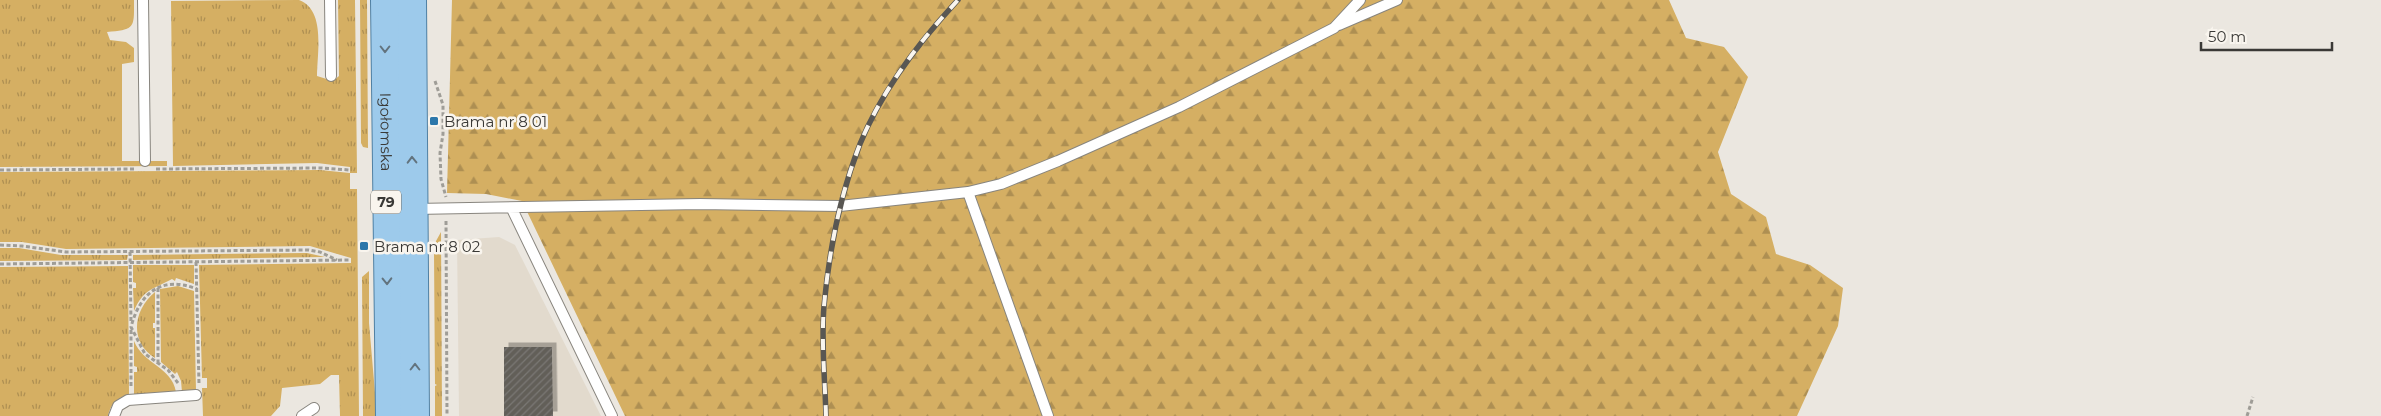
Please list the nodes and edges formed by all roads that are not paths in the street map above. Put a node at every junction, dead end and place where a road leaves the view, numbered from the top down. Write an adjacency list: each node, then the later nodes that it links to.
1 (143, 0): 9 (lane)
2 (330, 0): 8 (lane)
3 (384, 0): 17 (main road, Igołomska / 79, one-way to 17)
4 (412, 0): 11 (main road, Igołomska / 79, one-way to 4)
5 (1360, 0): 7 (lane)
6 (1397, 0): 7 (lane)
7 (1334, 28): 10 (lane)
8 (331, 76)
9 (146, 166)
10 (968, 192): 12 (lane); 20 (lane)
11 (413, 209): 12 (lane); 18 (main road, Igołomska / 79, one-way to 11)
12 (512, 209): 19 (lane)
13 (196, 395): 15 (lane)
14 (314, 408): 16 (lane)
15 (114, 416)
16 (302, 416)
17 (390, 416)
18 (415, 416)
19 (612, 416)
20 (1048, 416)

